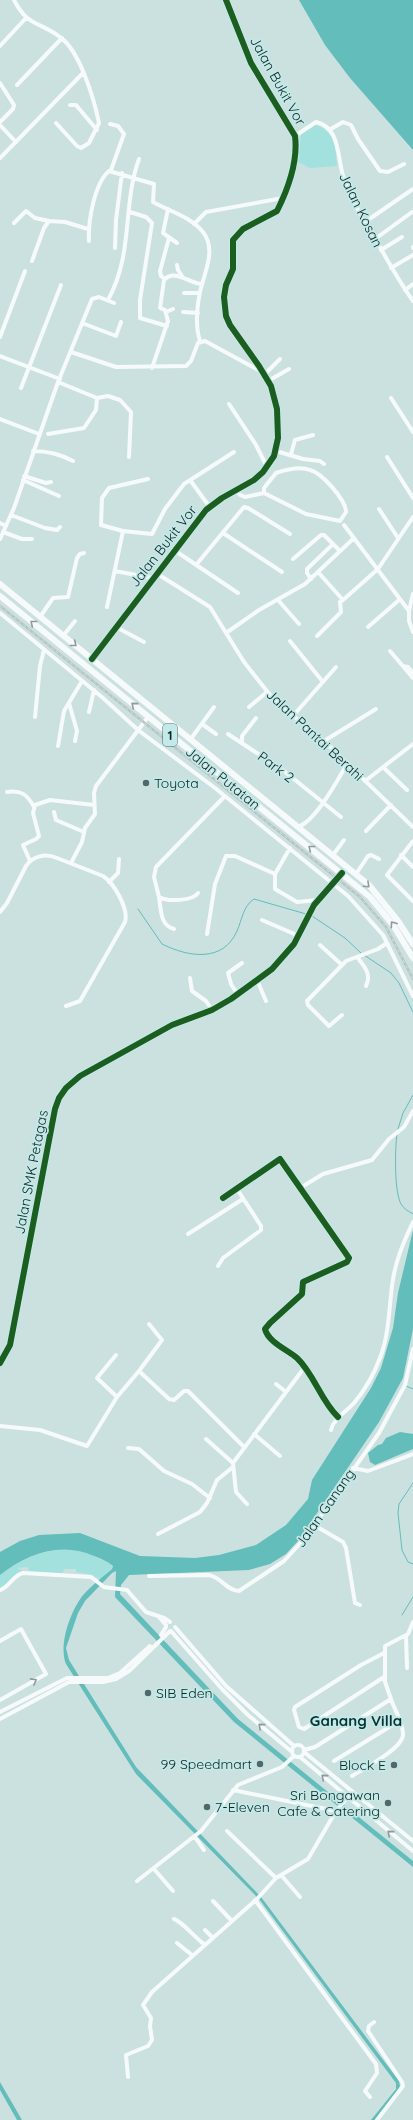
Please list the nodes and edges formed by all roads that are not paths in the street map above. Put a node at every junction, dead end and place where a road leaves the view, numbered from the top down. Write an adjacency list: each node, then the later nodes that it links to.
1 (14, 0): 3 (street)
2 (226, 0): 15 (street, Jalan Bukit Vor)
3 (26, 18): 4 (street); 5 (street)
4 (62, 38): 6 (street); 8 (street)
5 (0, 46)
6 (83, 73): 13 (street); 16 (street)
7 (0, 84): 10 (street)
8 (17, 85)
9 (70, 105): 13 (street)
10 (0, 123): 16 (street)
11 (56, 123): 13 (street)
12 (110, 124): 20 (street)
13 (97, 130)
14 (330, 130): 15 (street); 19 (street); 29 (street, Jalan Kosan)
15 (294, 136): 24 (street, Jalan Bukit Vor)
16 (16, 142): 17 (street)
17 (0, 158)
18 (139, 159): 22 (street)
19 (404, 164)
20 (111, 170): 21 (street); 32 (street)
21 (122, 173): 22 (street); 38 (street)
22 (133, 176): 25 (street); 26 (street)
23 (413, 189): 29 (street)
24 (283, 198): 31 (street); 71 (street, Jalan Bukit Vor)
25 (168, 209): 31 (street); 34 (street)
26 (130, 212): 53 (street); 62 (street)
27 (412, 212): 35 (street)
28 (49, 222): 30 (street); 32 (street); 41 (street)
29 (365, 222): 35 (street, Jalan Kosan)
30 (14, 223)
31 (194, 224): 47 (street)
32 (88, 229): 36 (street)
33 (402, 237): 39 (street)
34 (169, 238): 37 (street); 46 (street)
35 (375, 239): 39 (street, Jalan Kosan)
36 (89, 241)
37 (177, 243)
38 (115, 248)
39 (381, 250): 43 (street, Jalan Kosan)
40 (413, 255): 43 (street)
41 (32, 261)
42 (177, 265): 45 (street)
43 (391, 268): 50 (street, Jalan Kosan)
44 (25, 271): 63 (street)
45 (182, 276): 46 (street); 47 (street)
46 (165, 279): 57 (street)
47 (202, 284): 52 (street)
48 (413, 284): 50 (street)
49 (61, 285): 68 (street)
50 (405, 290): 54 (street, Jalan Kosan)
51 (184, 293): 52 (street)
52 (200, 293): 59 (street)
53 (108, 300): 55 (street); 61 (street)
54 (413, 301)
55 (114, 302)
56 (173, 309): 57 (street)
57 (166, 312): 62 (street)
58 (183, 312): 59 (street)
59 (198, 313): 64 (street)
60 (121, 322): 61 (street)
61 (82, 323): 65 (street)
62 (167, 326): 69 (street)
63 (0, 337)
64 (200, 341): 69 (street); 71 (street)
65 (71, 352): 69 (street); 72 (street)
66 (0, 356): 68 (street)
67 (280, 360): 71 (street)
68 (30, 367): 72 (street); 74 (street)
69 (152, 368)
70 (289, 369): 73 (street)
71 (264, 374): 73 (street, Jalan Bukit Vor)
72 (59, 380): 75 (street); 80 (street)
73 (268, 381): 83 (street, Jalan Bukit Vor)
74 (21, 388)
75 (97, 398): 81 (street); 87 (street)
76 (391, 398): 79 (street)
77 (229, 404): 91 (street)
78 (0, 419): 80 (street)
79 (413, 432)
80 (39, 434): 84 (street)
81 (48, 434)
82 (313, 435): 86 (street)
83 (276, 451): 86 (street); 91 (street, Jalan Bukit Vor)
84 (33, 452): 89 (street); 92 (street)
85 (234, 452): 94 (street)
86 (292, 454): 90 (street)
87 (129, 457)
88 (387, 457): 99 (street)
89 (73, 461)
90 (324, 464)
91 (267, 467): 96 (street, Jalan Bukit Vor)
92 (23, 478): 95 (street); 98 (street); 102 (street)
93 (148, 479): 108 (street)
94 (190, 480): 100 (street); 108 (street)
95 (51, 482)
96 (236, 490): 97 (street); 100 (street, Jalan Bukit Vor)
97 (264, 493): 97 (street)
98 (59, 496)
99 (413, 498)
100 (209, 506): 117 (street, Jalan Bukit Vor)
101 (379, 509): 113 (street)
102 (11, 515): 106 (street); 107 (street)
103 (413, 517): 113 (street)
104 (0, 523): 106 (street)
105 (344, 525): 112 (street)
106 (6, 526): 109 (street)
107 (60, 527)
108 (123, 530): 123 (street)
109 (3, 532): 114 (street); 115 (street)
110 (223, 533): 111 (street); 121 (street); 124 (street)
111 (290, 534)
112 (354, 538): 118 (street); 122 (street)
113 (398, 538): 122 (street)
114 (0, 539)
115 (32, 539)
116 (333, 544): 118 (street); 120 (street); 128 (street)
117 (174, 550): 121 (street); 126 (street, Jalan Bukit Vor)
118 (340, 551): 125 (street)
119 (84, 553): 139 (street)
120 (293, 559)
121 (196, 565): 130 (street)
122 (378, 569): 134 (street); 135 (street)
123 (115, 571): 127 (street); 136 (street)
124 (282, 572)
125 (318, 572): 128 (street); 134 (street)
126 (156, 573): 127 (street, Jalan Bukit Vor); 145 (street, Jalan Pantai Berahi)
127 (152, 578): 142 (street, Jalan Bukit Vor)
128 (311, 579): 133 (street)
129 (0, 584): 139 (highway, Jalan Putatan / 1)
130 (238, 593)
131 (413, 594): 137 (street)
132 (0, 596): 153 (highway, Jalan Putatan / 1, one-way to 132)
133 (278, 600): 141 (street); 145 (street)
134 (343, 600): 147 (street)
135 (400, 600): 137 (street); 143 (street)
136 (108, 607)
137 (409, 611): 144 (street)
138 (0, 613): 150 (street)
139 (40, 617): 146 (highway, Jalan Putatan / 1)
140 (75, 621): 146 (street)
141 (299, 624)
142 (116, 627): 149 (street); 152 (street, Jalan Bukit Vor)
143 (368, 627)
144 (413, 632)
145 (226, 633): 159 (street, Jalan Pantai Berahi)
146 (63, 636): 152 (highway, Jalan Putatan / 1, one-way to 152)
147 (317, 636)
148 (290, 641): 157 (street)
149 (144, 642)
150 (44, 650): 156 (street); 165 (street)
151 (390, 651): 155 (street)
152 (90, 657): 153 (highway); 169 (highway, Jalan Putatan / 1)
153 (83, 663): 166 (highway, Jalan Putatan / 1, one-way to 153)
154 (336, 667): 157 (street)
155 (412, 677)
156 (82, 681): 158 (street); 160 (street)
157 (323, 682): 167 (street)
158 (94, 690): 164 (street); 172 (street)
159 (267, 692): 162 (street); 167 (street, Jalan Pantai Berahi)
160 (69, 703): 176 (street); 180 (street)
161 (214, 707): 170 (street)
162 (249, 707)
163 (376, 709): 177 (street)
164 (88, 712)
165 (35, 717)
166 (148, 717): 171 (highway, Jalan Putatan / 1); 172 (street)
167 (292, 717): 177 (street, Jalan Pantai Berahi)
168 (256, 718): 178 (street)
169 (168, 722): 171 (highway); 175 (highway, Jalan Putatan / 1)
170 (202, 724): 173 (street); 175 (street)
171 (163, 729): 209 (highway, Jalan Putatan / 1, one-way to 171)
172 (138, 730): 186 (street); 188 (street)
173 (216, 734)
174 (228, 734): 178 (street, Park 2)
175 (190, 740): 194 (highway, Jalan Putatan / 1)
176 (75, 741)
177 (324, 741): 181 (street, Jalan Pantai Berahi)
178 (242, 742): 187 (street, Park 2)
179 (413, 744): 182 (street)
180 (58, 746)
181 (347, 764): 183 (street, Jalan Pantai Berahi); 187 (street)
182 (383, 767): 183 (street); 184 (street)
183 (365, 781): 189 (street, Jalan Pantai Berahi)
184 (406, 790)
185 (7, 792): 190 (street)
186 (225, 796): 201 (street); 215 (street)
187 (322, 803): 192 (street, Park 2); 193 (street)
188 (94, 805): 190 (street); 197 (street)
189 (391, 805): 195 (street, Jalan Pantai Berahi); 196 (street)
190 (34, 807): 206 (street)
191 (54, 812): 197 (street)
192 (341, 817)
193 (307, 823): 194 (street); 198 (street)
194 (297, 826): 198 (highway, Jalan Putatan / 1)
195 (413, 827)
196 (366, 831)
197 (84, 832): 207 (street)
198 (305, 833): 202 (highway, Jalan Putatan / 1)
199 (344, 840): 202 (street)
200 (413, 841): 203 (street)
201 (290, 848): 210 (street); 213 (street)
202 (333, 855): 211 (highway, Jalan Putatan / 1)
203 (400, 855): 208 (street); 217 (street)
204 (119, 859): 212 (street)
205 (379, 859): 211 (street)
206 (30, 861): 207 (street); 218 (street)
207 (71, 863): 212 (street)
208 (413, 867)
209 (342, 873): 213 (street, Jalan SMK Petagas); 227 (highway, Jalan Putatan / 1, one-way to 209)
210 (275, 874): 216 (street); 221 (street)
211 (356, 874): 225 (highway, Jalan Putatan / 1, one-way to 225)
212 (109, 882): 236 (street)
213 (332, 883): 216 (street, Jalan SMK Petagas); 223 (street)
214 (198, 893): 215 (street)
215 (159, 897): 220 (street)
216 (318, 900): 222 (street, Jalan SMK Petagas)
217 (413, 901)
218 (0, 912)
219 (262, 920): 222 (street)
220 (174, 929)
221 (206, 934)
222 (299, 936): 231 (street, Jalan SMK Petagas)
223 (387, 943): 226 (street); 234 (street)
224 (320, 944): 229 (street)
225 (413, 944)
226 (357, 957): 229 (street); 232 (street)
227 (413, 958)
228 (242, 963): 233 (street)
229 (342, 965): 238 (street)
230 (190, 978): 237 (street)
231 (257, 980): 233 (street, Jalan SMK Petagas); 235 (street)
232 (366, 986)
233 (238, 994): 237 (street, Jalan SMK Petagas)
234 (413, 996)
235 (266, 1001)
236 (66, 1006)
237 (212, 1010): 250 (street, Jalan SMK Petagas)
238 (342, 1015)
239 (413, 1111): 240 (street)
240 (300, 1188): 241 (street); 251 (street)
241 (237, 1189): 242 (street); 243 (street)
242 (223, 1198)
243 (243, 1199): 245 (street); 246 (street)
244 (413, 1222): 256 (street)
245 (188, 1234)
246 (218, 1266)
247 (149, 1324): 252 (street)
248 (413, 1349): 266 (street, Jalan Ganang)
249 (116, 1355): 255 (street)
250 (0, 1363)
251 (304, 1368): 254 (street); 256 (street)
252 (139, 1371): 255 (street); 261 (street)
253 (276, 1384): 254 (street)
254 (286, 1392): 259 (street)
255 (117, 1397): 257 (street)
256 (338, 1417): 258 (street)
257 (0, 1426)
258 (331, 1430)
259 (254, 1434): 261 (street); 264 (street)
260 (206, 1439): 265 (street)
261 (244, 1447): 265 (street)
262 (128, 1448): 267 (street)
263 (413, 1454): 266 (street)
264 (280, 1456)
265 (233, 1465): 267 (street); 268 (street)
266 (352, 1468): 269 (street, Jalan Ganang)
267 (210, 1498): 270 (street)
268 (247, 1504)
269 (314, 1525): 271 (street, Jalan Ganang); 273 (street)
270 (158, 1534)
271 (149, 1576)
272 (0, 1590): 275 (street)
273 (360, 1605)
274 (413, 1622): 279 (street)
275 (168, 1625): 276 (street); 277 (street); 278 (street)
276 (175, 1627): 277 (street); 295 (street)
277 (171, 1631): 278 (street); 296 (street, one-way to 277)
278 (164, 1633): 284 (street)
279 (406, 1636): 281 (street); 282 (street)
280 (0, 1641): 285 (street, one-way to 280)
281 (384, 1652): 283 (street); 283 (street)
282 (407, 1668)
283 (384, 1677): 286 (street)
284 (72, 1679): 288 (street); 290 (street)
285 (8, 1695): 287 (street); 288 (street)
286 (390, 1699): 294 (street); 297 (street)
287 (0, 1700): 289 (street)
288 (13, 1705): 289 (street); 290 (street)
289 (5, 1709): 291 (street); 292 (street)
290 (16, 1710): 292 (street)
291 (0, 1712)
292 (8, 1714): 293 (street)
293 (0, 1719)
294 (398, 1721): 300 (street); 301 (street)
295 (294, 1746): 296 (street); 297 (street)
296 (291, 1751): 299 (street)
297 (304, 1751): 298 (street); 307 (street)
298 (300, 1757): 299 (street); 303 (street, one-way to 298)
299 (292, 1758): 302 (street)
300 (334, 1761)
301 (352, 1776)
302 (233, 1790): 304 (street); 306 (street)
303 (348, 1797): 304 (street); 309 (street, one-way to 303)
304 (338, 1810): 311 (street)
305 (227, 1831): 312 (street)
306 (196, 1836): 308 (street); 310 (street)
307 (413, 1840)
308 (204, 1850)
309 (413, 1851)
310 (154, 1869): 313 (street); 314 (street)
311 (281, 1875): 312 (street); 315 (street)
312 (276, 1878): 316 (street)
313 (137, 1881)
314 (173, 1891)
315 (300, 1897)
316 (256, 1899): 319 (street); 327 (street)
317 (213, 1901): 319 (street)
318 (174, 1919): 323 (street)
319 (230, 1920): 321 (street)
320 (205, 1930): 321 (street)
321 (212, 1937): 323 (street)
322 (178, 1943): 324 (street)
323 (204, 1944): 324 (street)
324 (192, 1955): 326 (street)
325 (374, 2022): 328 (street)
326 (128, 2077)
327 (370, 2097)
328 (377, 2120)

